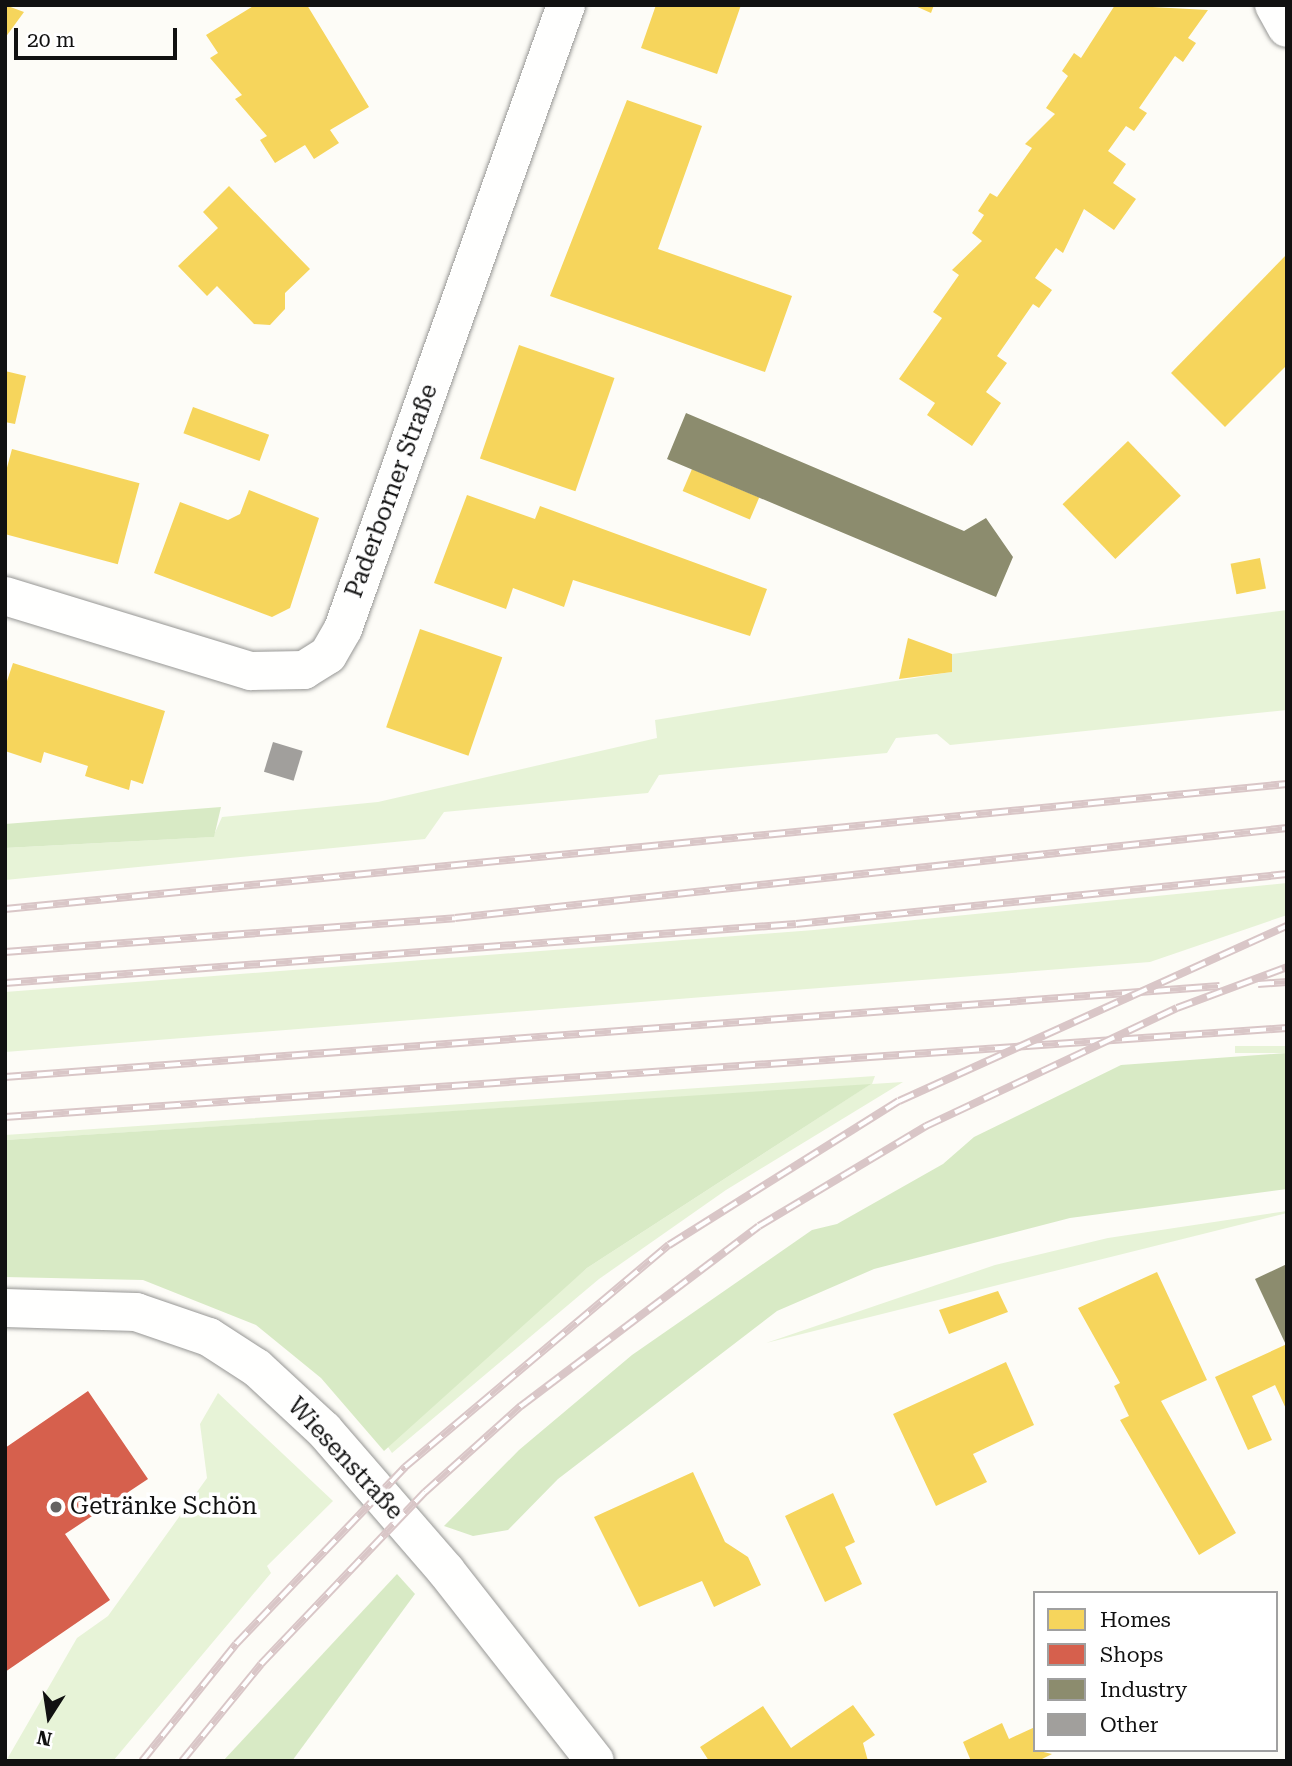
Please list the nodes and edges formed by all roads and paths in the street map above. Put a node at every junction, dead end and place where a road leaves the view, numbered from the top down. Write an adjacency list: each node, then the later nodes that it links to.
1 (565, 5): 4 (street, Paderborner Straße)
2 (1274, 5): 3 (street)
3 (1287, 28)
4 (5, 596)
5 (5, 1308): 6 (street, Wiesenstraße)
6 (595, 1761)

